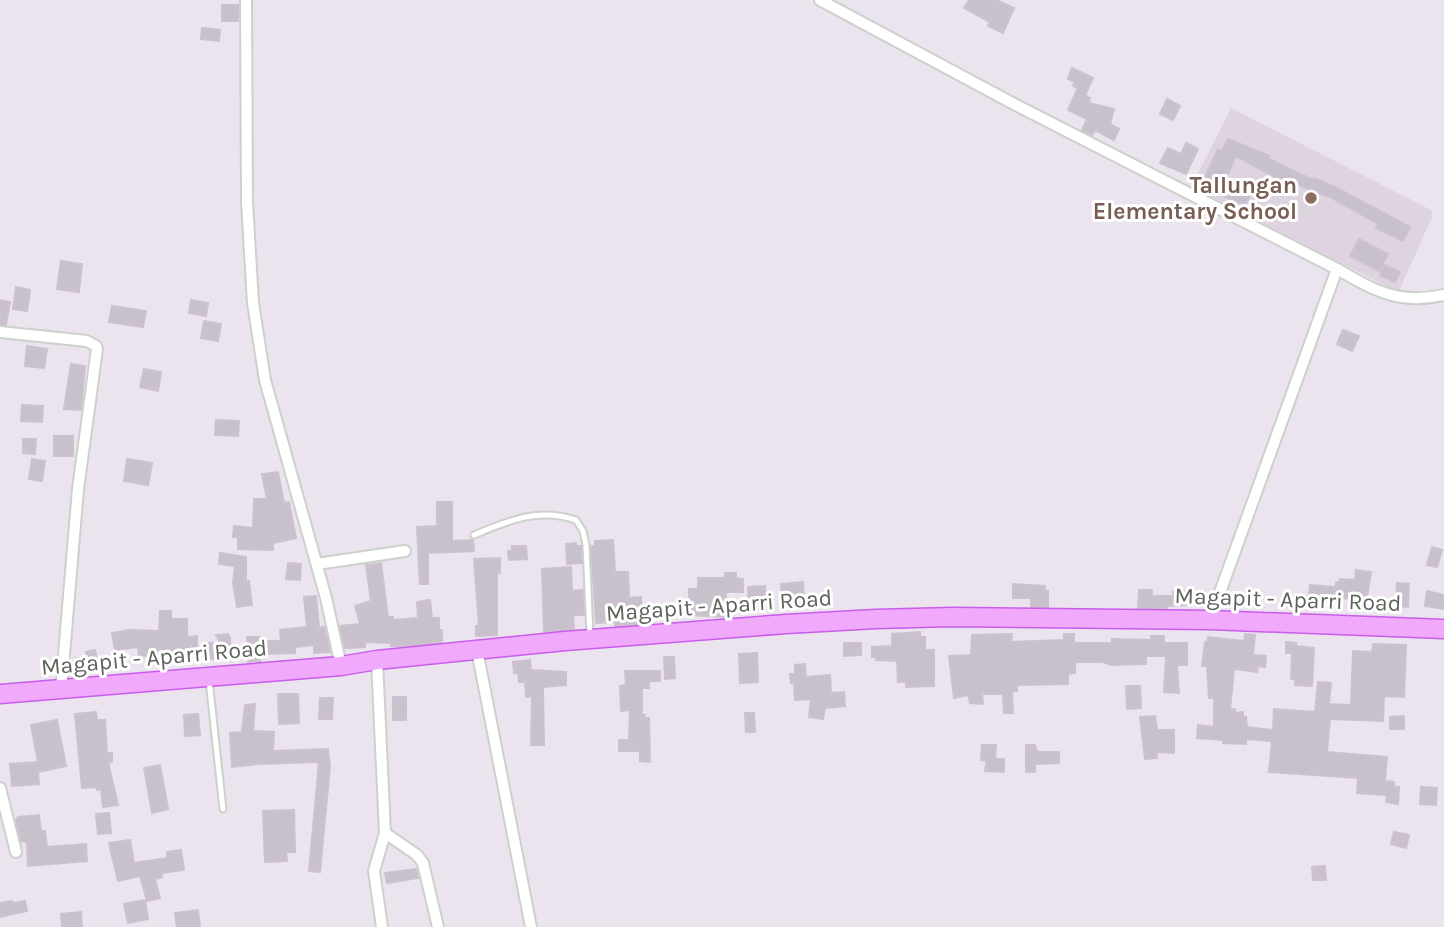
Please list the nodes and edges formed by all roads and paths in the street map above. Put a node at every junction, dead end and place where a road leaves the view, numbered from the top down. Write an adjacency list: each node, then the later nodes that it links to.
1 (246, 0): 8 (street)
2 (820, 0): 3 (street)
3 (1337, 269): 4 (street); 9 (street)
4 (1444, 295)
5 (0, 332): 16 (street)
6 (474, 535): 11 (lane)
7 (405, 551): 8 (street)
8 (317, 564): 14 (street)
9 (1210, 621): 10 (main road, Magapit - Aparri Road); 11 (main road, Magapit - Aparri Road)
10 (1444, 629)
11 (590, 639): 12 (main road, Magapit - Aparri Road)
12 (477, 650): 13 (main road, Magapit - Aparri Road); 24 (street)
13 (377, 660): 14 (main road, Magapit - Aparri Road); 20 (street)
14 (341, 666): 15 (main road, Magapit - Aparri Road)
15 (209, 678): 16 (main road, Magapit - Aparri Road); 19 (lane)
16 (61, 690): 17 (main road, Magapit - Aparri Road)
17 (0, 694)
18 (0, 788): 21 (street)
19 (222, 809)
20 (385, 833): 22 (street); 23 (street)
21 (16, 852)
22 (382, 927)
23 (438, 927)
24 (531, 927)

